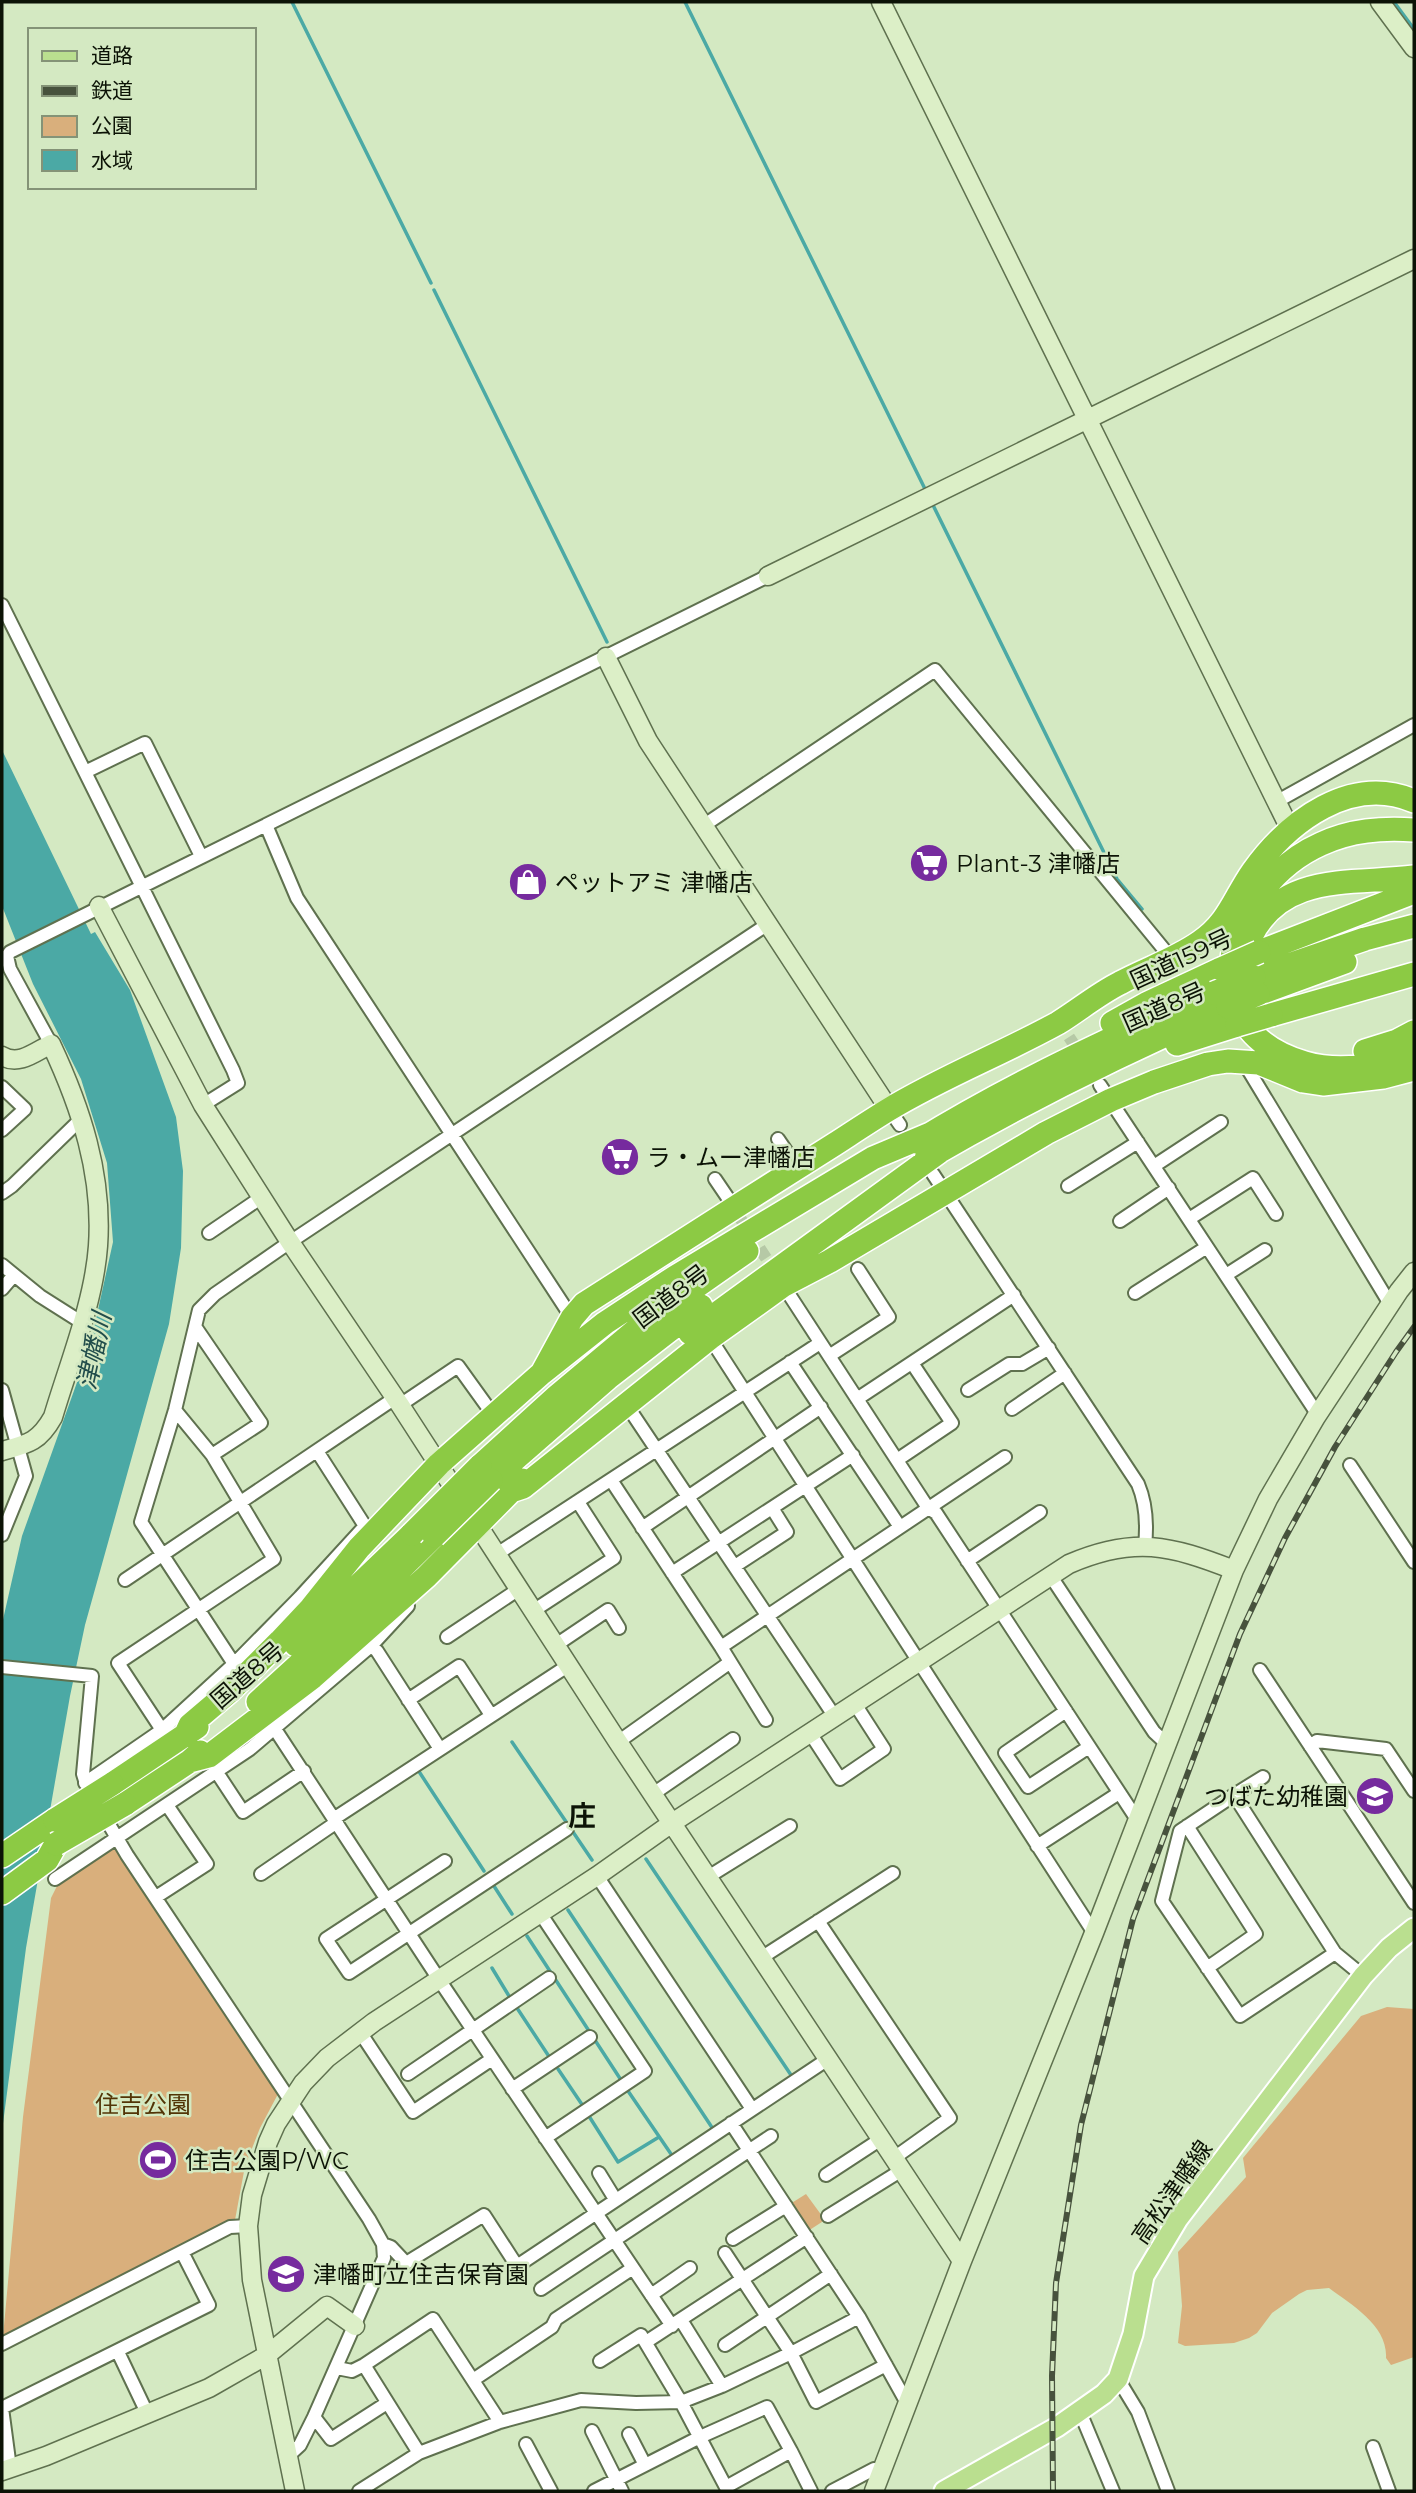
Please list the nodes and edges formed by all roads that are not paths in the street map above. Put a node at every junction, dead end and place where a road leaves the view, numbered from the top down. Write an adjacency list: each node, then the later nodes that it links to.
1 (881, 2): 5 (street)
2 (1380, 2): 3 (street)
3 (1414, 48)
4 (1414, 259): 5 (street)
5 (1087, 420): 6 (street); 11 (street)
6 (768, 576): 8 (street)
7 (2, 605): 10 (street)
8 (606, 657): 13 (street); 14 (street)
9 (1414, 725): 11 (street)
10 (85, 772): 17 (street); 19 (street)
11 (1276, 802): 16 (street)
12 (1414, 802): 16 (highway)
13 (266, 825): 17 (street); 43 (street)
14 (703, 826): 22 (street); 25 (street)
15 (1414, 830): 31 (highway)
16 (1291, 831): 25 (highway)
17 (201, 856): 19 (street)
18 (1414, 877): 29 (highway)
19 (142, 885): 21 (street); 37 (street)
20 (1414, 892): 38 (highway, 国道159号, bridge)
21 (91, 910): 30 (street); 37 (street)
22 (768, 923): 39 (street); 43 (street)
23 (1414, 926): 27 (highway, 国道8号)
24 (1414, 939): 27 (highway, 国道8号)
25 (1171, 958): 39 (highway)
26 (1414, 977): 28 (highway, bridge)
27 (1256, 986): 28 (highway, 国道8号, bridge)
28 (1226, 1008): 38 (highway, 国道8号); 38 (highway)
29 (1414, 1032)
30 (51, 1044): 32 (street); 40 (street)
31 (1414, 1053)
32 (3, 1060)
33 (1251, 1062): 34 (highway); 36 (highway); 71 (street)
34 (1414, 1069)
35 (2, 1087): 42 (street)
36 (1105, 1092): 45 (street); 46 (highway)
37 (203, 1105): 53 (street)
38 (992, 1111): 46 (highway, 国道8号)
39 (894, 1117): 48 (highway)
40 (81, 1119): 52 (street); 73 (street)
41 (1221, 1122): 47 (street)
42 (2, 1130)
43 (451, 1134): 59 (street); 72 (street)
44 (778, 1139): 48 (street)
45 (1138, 1142): 47 (street); 50 (street)
46 (937, 1162): 67 (highway); 70 (street); 81 (highway); 106 (highway); 118 (highway, 国道8号, bridge)
47 (1154, 1166): 51 (street)
48 (797, 1167): 54 (highway)
49 (715, 1179): 54 (street)
50 (1068, 1186)
51 (1169, 1188): 56 (street); 57 (street)
52 (2, 1193)
53 (262, 1197): 58 (street); 59 (street)
54 (735, 1211): 72 (highway)
55 (1276, 1214): 56 (street)
56 (1189, 1219): 60 (street)
57 (1120, 1221)
58 (209, 1233)
59 (290, 1242): 74 (street); 87 (street)
60 (1208, 1247): 66 (street); 69 (street)
61 (1265, 1250): 66 (street)
62 (2, 1265): 65 (street)
63 (858, 1269): 78 (street)
64 (1414, 1272): 71 (street)
65 (14, 1275): 68 (street); 73 (street)
66 (1226, 1275): 92 (street)
67 (782, 1283): 75 (highway); 76 (street)
68 (2, 1289)
69 (1135, 1293)
70 (1014, 1295): 77 (street); 80 (street)
71 (1391, 1304): 92 (street)
72 (572, 1318): 81 (highway)
73 (81, 1322): 95 (street)
74 (196, 1328): 91 (street); 98 (street)
75 (710, 1338): 85 (street); 88 (highway)
76 (820, 1343): 78 (street); 79 (street)
77 (1049, 1348): 82 (street); 84 (street)
78 (829, 1356): 86 (street)
79 (790, 1362): 85 (street); 89 (street)
80 (912, 1363): 86 (street); 101 (street)
81 (542, 1373): 93 (highway)
82 (1065, 1373): 90 (street); 120 (street)
83 (2, 1390): 95 (street)
84 (968, 1390)
85 (745, 1391): 94 (street); 97 (street)
86 (857, 1399): 101 (street)
87 (398, 1402): 93 (street); 96 (street); 102 (street)
88 (625, 1404): 97 (street); 106 (highway)
89 (821, 1407): 94 (street); 99 (street)
90 (1012, 1409)
91 (175, 1410): 98 (street); 122 (street)
92 (1318, 1415): 127 (street)
93 (494, 1416): 102 (highway)
94 (776, 1439): 105 (street); 107 (street)
95 (10, 1449): 117 (street)
96 (317, 1451): 109 (street); 116 (street)
97 (656, 1451): 104 (street); 107 (street)
98 (212, 1455): 109 (street)
99 (853, 1455): 105 (street); 114 (street)
100 (1005, 1457): 111 (street)
101 (897, 1460): 111 (street)
102 (439, 1464): 113 (street); 116 (highway)
103 (1350, 1465): 125 (street)
104 (611, 1480): 108 (street); 115 (street)
105 (806, 1486): 110 (street); 123 (street)
106 (511, 1491): 113 (highway)
107 (688, 1498): 115 (street); 119 (street)
108 (578, 1502): 121 (street); 135 (street)
109 (241, 1503): 122 (street); 133 (street)
110 (772, 1508): 119 (street); 126 (street)
111 (928, 1508): 114 (street); 124 (street)
112 (1040, 1512): 124 (street)
113 (477, 1524): 121 (street); 129 (highway)
114 (900, 1527): 123 (street)
115 (642, 1528): 128 (street)
116 (368, 1530): 146 (street); 157 (highway)
117 (2, 1535)
118 (423, 1535): 157 (highway, 国道8号); 164 (highway, 国道8号)
119 (719, 1543): 126 (street); 128 (street)
120 (1145, 1546): 127 (street); 130 (street)
121 (497, 1554): 132 (street)
122 (162, 1555): 131 (street); 133 (street)
123 (853, 1558): 136 (street); 142 (street)
124 (967, 1561): 134 (street)
125 (1414, 1562)
126 (735, 1566): 136 (street)
127 (1234, 1570): 160 (street)
128 (672, 1573): 141 (street)
129 (426, 1576): 140 (street); 164 (highway)
130 (1050, 1576): 134 (street); 160 (street)
131 (125, 1580)
132 (519, 1589): 135 (street); 138 (street)
133 (197, 1609): 146 (street); 155 (street)
134 (998, 1609): 142 (street); 150 (street)
135 (533, 1611): 139 (street)
136 (767, 1615): 141 (street); 152 (street)
137 (619, 1628): 139 (street)
138 (447, 1637)
139 (556, 1645): 144 (street)
140 (371, 1646): 148 (street); 154 (street)
141 (721, 1647): 143 (street)
142 (918, 1662): 149 (street); 184 (street)
143 (729, 1663): 153 (street); 159 (street)
144 (569, 1665): 151 (street); 159 (street)
145 (2, 1667): 168 (street)
146 (236, 1667): 155 (street)
147 (1260, 1670): 161 (street)
148 (408, 1700): 151 (street); 163 (street)
149 (855, 1704): 152 (street); 156 (street)
150 (1066, 1711): 162 (street); 162 (street)
151 (491, 1715): 163 (street)
152 (835, 1717): 156 (street)
153 (766, 1720)
154 (272, 1724): 165 (street); 166 (street)
155 (162, 1730): 168 (street)
156 (810, 1733): 177 (street)
157 (185, 1735): 175 (highway, 国道8号, bridge)
158 (733, 1740): 171 (street)
159 (618, 1742): 171 (street)
160 (1167, 1744): 176 (street)
161 (1310, 1746): 169 (street); 196 (street)
162 (1089, 1747): 170 (street)
163 (440, 1749): 174 (street)
164 (190, 1761): 183 (highway, 国道8号, bridge)
165 (216, 1771): 166 (street); 173 (street)
166 (304, 1771): 174 (street)
167 (1263, 1777): 172 (street)
168 (85, 1783): 181 (street)
169 (1414, 1791)
170 (1119, 1793): 176 (street); 184 (street)
171 (653, 1794): 177 (street)
172 (1234, 1795): 179 (street); 202 (street)
173 (167, 1805): 181 (street); 194 (street)
174 (336, 1820): 188 (street); 195 (street)
175 (55, 1821): 182 (highway, 国道8号); 185 (highway, 国道8号)
176 (1138, 1821): 200 (street)
177 (672, 1823): 189 (street); 190 (street)
178 (790, 1826): 190 (street)
179 (1186, 1826): 204 (street); 204 (street)
180 (567, 1829): 201 (street)
181 (117, 1836): 192 (street); 194 (street)
182 (2, 1841)
183 (57, 1844): 191 (highway, 国道8号); 193 (highway, 国道8号)
184 (1037, 1846): 200 (street)
185 (2, 1856)
186 (445, 1861): 195 (street)
187 (893, 1873): 198 (street)
188 (261, 1874)
189 (597, 1875): 197 (street); 216 (street)
190 (708, 1877): 203 (street)
191 (2, 1878)
192 (55, 1879)
193 (2, 1893)
194 (156, 1897): 215 (street)
195 (387, 1899): 201 (street); 201 (street)
196 (1414, 1903)
197 (540, 1913): 207 (street); 219 (street)
198 (818, 1921): 203 (street); 222 (street)
199 (1414, 1928): 205 (main road, 高松津幡線)
200 (1094, 1933): 236 (street)
201 (410, 1934): 207 (street)
202 (1335, 1953): 204 (street); 205 (street)
203 (761, 1958): 212 (street)
204 (1207, 1968)
205 (1363, 1976): 257 (main road, 高松津幡線)
206 (549, 1978): 208 (street)
207 (439, 1979): 208 (street); 209 (street)
208 (472, 2029): 211 (street); 213 (street)
209 (360, 2032): 211 (street); 215 (street)
210 (590, 2037): 214 (street)
211 (492, 2059): 214 (street)
212 (828, 2059): 216 (street); 220 (street)
213 (408, 2074)
214 (512, 2090): 219 (street)
215 (290, 2101): 229 (street); 233 (street)
216 (752, 2109): 217 (street)
217 (731, 2123): 221 (street); 225 (street)
218 (771, 2136): 221 (street)
219 (545, 2138): 227 (street)
220 (881, 2139): 222 (street); 224 (street)
221 (750, 2151): 226 (street); 232 (street)
222 (898, 2164): 228 (street); 236 (street)
223 (599, 2173): 225 (street)
224 (826, 2175)
225 (615, 2199): 227 (street)
226 (786, 2206): 230 (street); 231 (street)
227 (596, 2212): 232 (street); 233 (street)
228 (828, 2216)
229 (248, 2226): 234 (street); 253 (street)
230 (807, 2237): 239 (street); 240 (street)
231 (733, 2239)
232 (615, 2241): 237 (street); 241 (street)
233 (383, 2244): 246 (street)
234 (182, 2252): 248 (street); 250 (street)
235 (725, 2253): 240 (street)
236 (962, 2261): 262 (street)
237 (633, 2268): 242 (street); 258 (street)
238 (690, 2268): 242 (street)
239 (831, 2274): 243 (street); 244 (street)
240 (744, 2280): 243 (street); 245 (street)
241 (541, 2289)
242 (651, 2295): 245 (street)
243 (766, 2316): 249 (street); 251 (street)
244 (859, 2317): 251 (street); 255 (street)
245 (677, 2323): 247 (street); 259 (street)
246 (355, 2326): 253 (street); 256 (street)
247 (646, 2343): 252 (street); 260 (street)
248 (2, 2344)
249 (725, 2345)
250 (118, 2352): 263 (street); 265 (street)
251 (791, 2353): 255 (street); 259 (street)
252 (606, 2354)
253 (267, 2355): 265 (street); 275 (street)
254 (364, 2365): 256 (street); 258 (street); 261 (street)
255 (886, 2365): 262 (street)
256 (337, 2368): 266 (street)
257 (1118, 2379): 264 (main road, 高松津幡線); 291 (street)
258 (473, 2380): 267 (street)
259 (722, 2386): 260 (street)
260 (681, 2402): 267 (street); 270 (street)
261 (387, 2403): 266 (street); 274 (street)
262 (907, 2403): 278 (street)
263 (2, 2408): 277 (street)
264 (1080, 2412): 280 (main road, 高松津幡線); 290 (street)
265 (148, 2415): 277 (street)
266 (314, 2417): 275 (street)
267 (500, 2422): 274 (street)
268 (592, 2431): 279 (street)
269 (629, 2434): 276 (street)
270 (700, 2437): 273 (street); 276 (street); 281 (street)
271 (526, 2444): 284 (street)
272 (1373, 2447): 292 (street)
273 (791, 2451): 281 (street); 286 (street)
274 (419, 2453): 283 (street)
275 (288, 2456): 282 (street)
276 (645, 2465): 279 (street)
277 (5, 2470)
278 (881, 2473): 287 (street); 288 (street)
279 (618, 2486): 285 (street)
280 (967, 2486): 289 (main road, 高松津幡線)
281 (727, 2489)
282 (295, 2491)
283 (359, 2491)
284 (551, 2491)
285 (594, 2491)
286 (811, 2491)
287 (832, 2491)
288 (874, 2491)
289 (944, 2491)
290 (1113, 2491)
291 (1168, 2491)
292 (1388, 2491)

